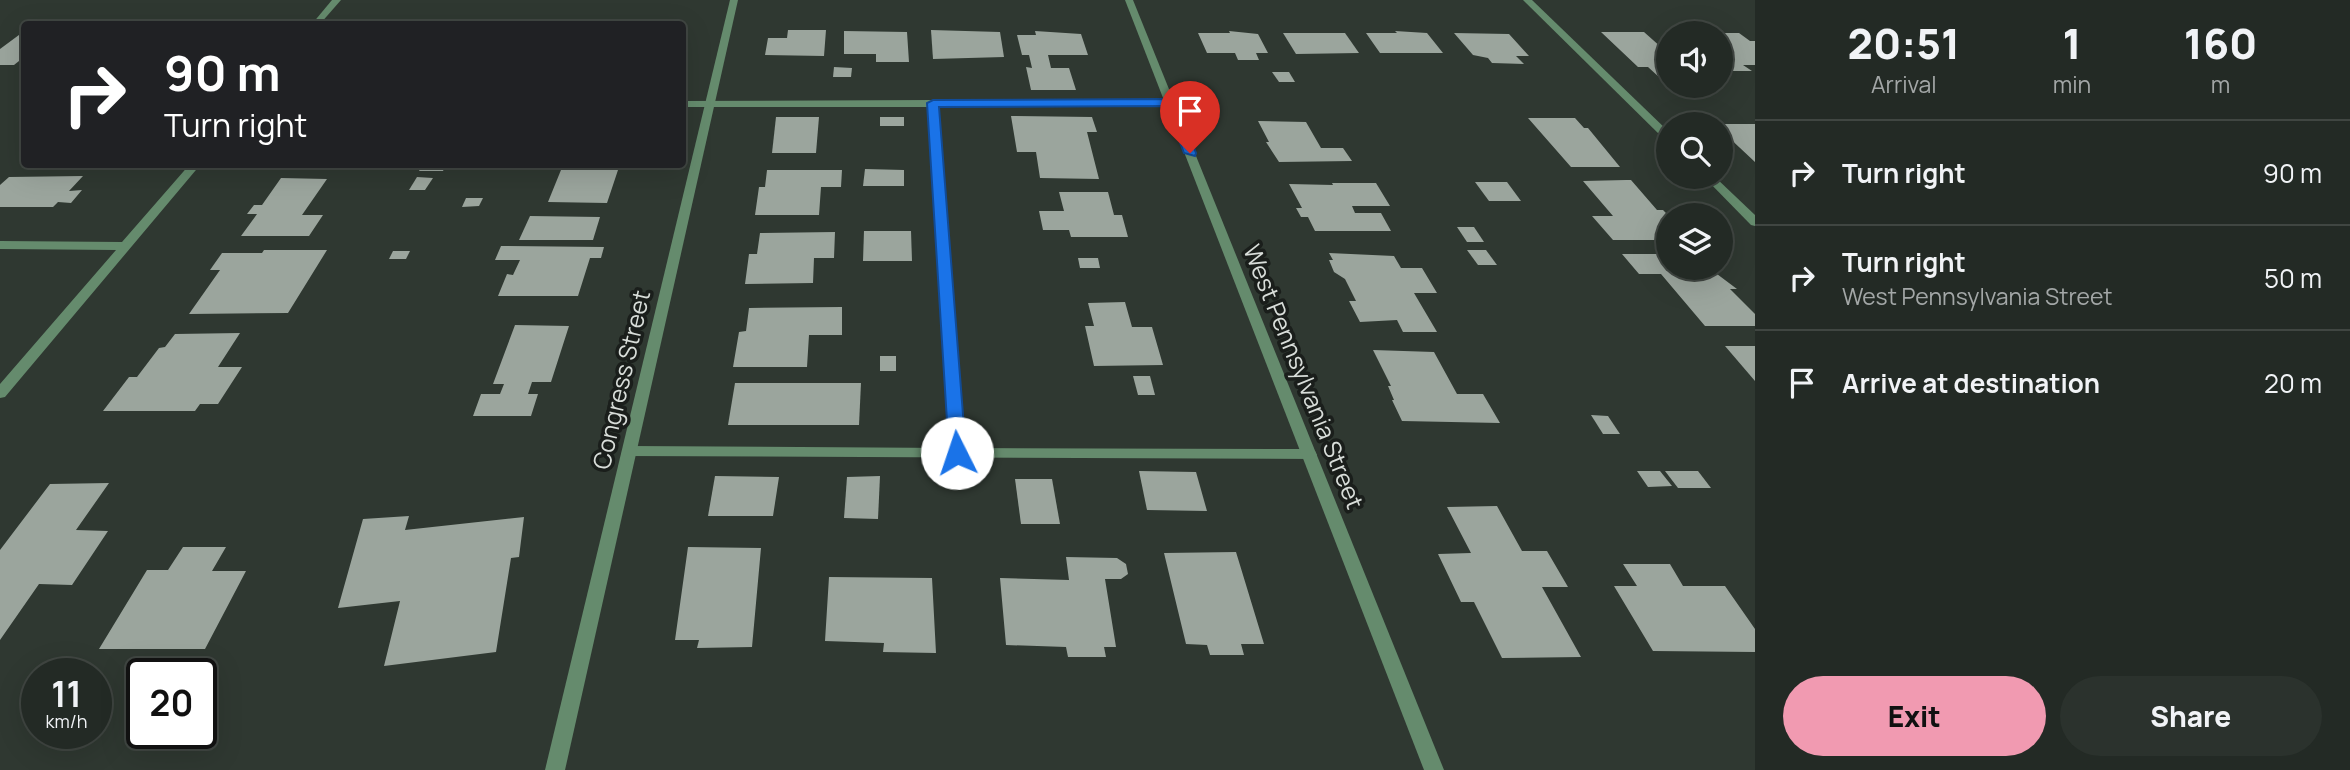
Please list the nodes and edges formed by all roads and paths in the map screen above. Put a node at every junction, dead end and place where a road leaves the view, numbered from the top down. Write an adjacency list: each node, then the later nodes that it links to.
1 (337, 0): 5 (street)
2 (734, 0): 9 (street, Congress Street)
3 (1129, 0): 7 (street, West Pennsylvania Street)
4 (1527, 0): 10 (street)
5 (319, 21)
6 (933, 103): 7 (street); 9 (street); 18 (street)
7 (1170, 103): 19 (street, West Pennsylvania Street)
8 (686, 104): 9 (street)
9 (710, 104): 17 (street, Congress Street)
10 (1656, 125)
11 (193, 168): 15 (street)
12 (1721, 189): 13 (street)
13 (1755, 222)
14 (0, 245): 15 (street)
15 (126, 246): 16 (street)
16 (0, 393)
17 (629, 452): 18 (street); 20 (street, Congress Street)
18 (957, 453): 19 (street)
19 (1310, 455): 21 (street, West Pennsylvania Street)
20 (555, 770)
21 (1434, 770)

